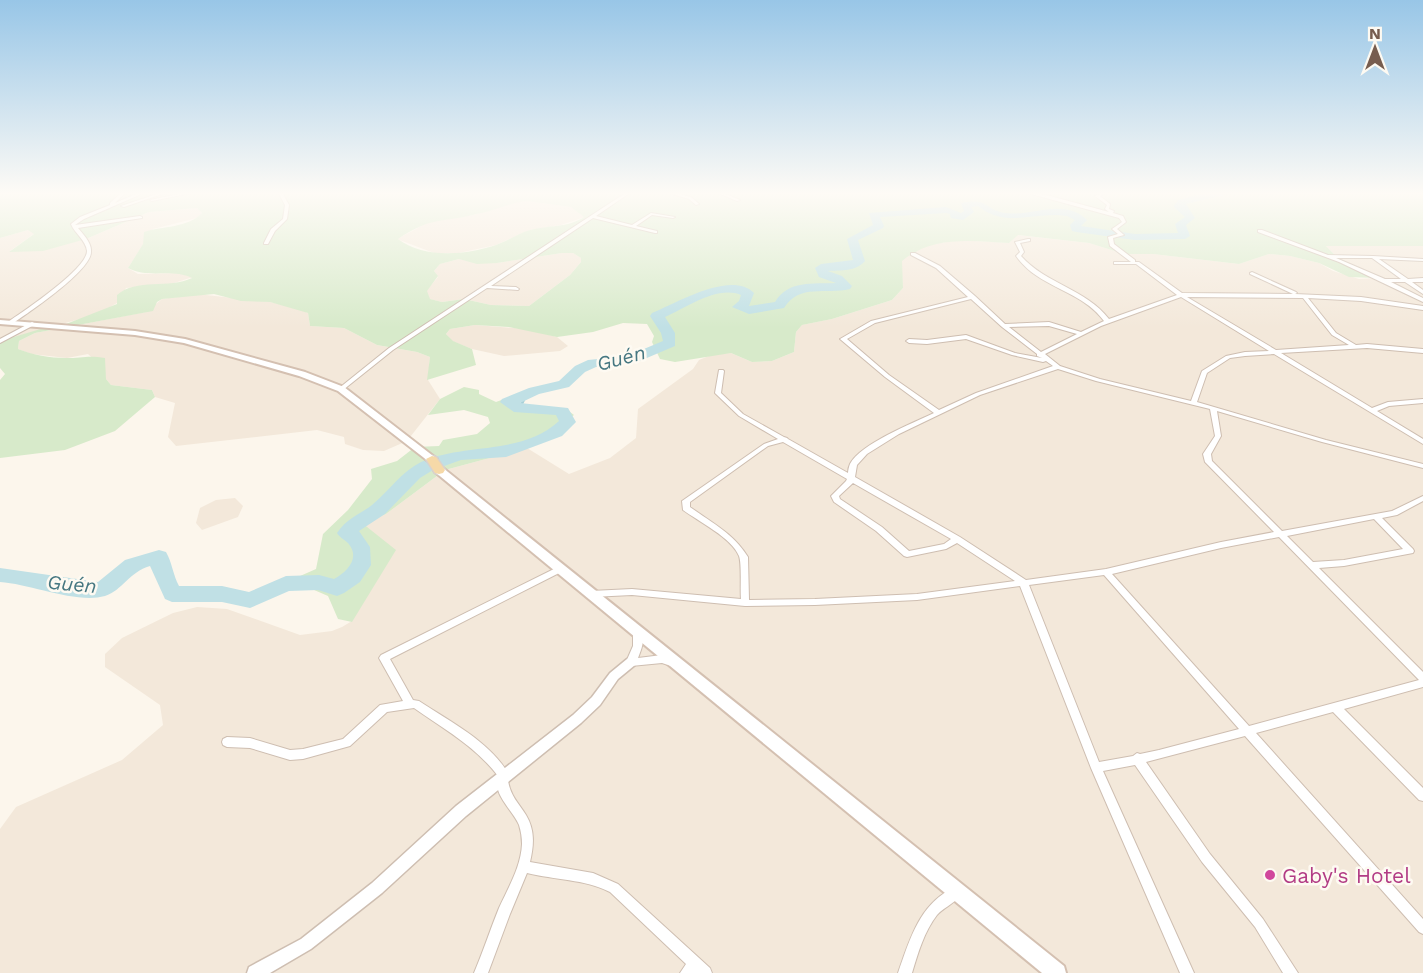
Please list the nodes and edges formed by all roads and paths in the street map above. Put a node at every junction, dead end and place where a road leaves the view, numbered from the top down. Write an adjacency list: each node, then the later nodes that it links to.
1 (82, 237): 30 (street)
2 (269, 237): 7 (street)
3 (560, 237): 16 (street)
4 (1110, 237): 12 (street)
5 (1277, 237): 9 (street)
6 (1028, 240): 29 (street)
7 (266, 243)
8 (913, 254): 25 (street)
9 (1328, 256): 10 (street); 19 (street)
10 (1373, 257): 11 (street); 17 (street)
11 (1423, 260)
12 (1133, 261): 13 (street); 23 (street)
13 (1116, 262)
14 (493, 273): 16 (street)
15 (1252, 273): 24 (street)
16 (500, 278): 20 (street)
17 (1406, 280): 18 (street); 19 (street); 22 (street)
18 (1423, 280)
19 (1384, 281): 26 (street)
20 (488, 287): 21 (street); 43 (street)
21 (516, 289)
22 (1423, 292)
23 (1181, 295): 24 (street); 29 (street); 38 (street)
24 (1299, 296): 27 (street); 36 (street)
25 (973, 297): 32 (street); 48 (street)
26 (1423, 300)
27 (1423, 308)
28 (0, 322): 30 (main road)
29 (1108, 322): 33 (street)
30 (10, 323): 31 (main road)
31 (32, 324): 34 (street); 43 (main road)
32 (1005, 326): 33 (street); 39 (street)
33 (1080, 333): 39 (street)
34 (0, 341)
35 (909, 341): 40 (street)
36 (1354, 346): 37 (street); 38 (street)
37 (1423, 351)
38 (1276, 352): 45 (street); 47 (street)
39 (1039, 355): 40 (street)
40 (1047, 361): 41 (street)
41 (1058, 367): 45 (street); 48 (street)
42 (721, 371): 49 (street)
43 (341, 389): 58 (main road)
44 (1423, 401): 47 (street)
45 (1194, 404): 46 (street)
46 (1213, 408): 51 (street); 55 (street)
47 (1374, 410): 50 (street)
48 (938, 413): 52 (street)
49 (785, 440): 52 (street); 62 (street)
50 (1423, 442)
51 (1423, 466)
52 (850, 477): 56 (street); 56 (street)
53 (1423, 498): 54 (street)
54 (1376, 517): 55 (street); 57 (street)
55 (1280, 536): 57 (street); 59 (street)
56 (957, 539): 60 (street)
57 (1312, 565): 66 (street)
58 (560, 569): 61 (main road); 68 (street)
59 (1106, 572): 60 (street); 70 (street)
60 (1023, 582): 62 (street); 73 (street)
61 (591, 594): 62 (street); 63 (main road)
62 (745, 603)
63 (638, 633): 64 (street); 65 (main road)
64 (631, 662): 65 (street); 74 (street)
65 (674, 663): 77 (main road)
66 (1423, 678)
67 (1423, 683): 69 (street)
68 (410, 704): 71 (street); 74 (street)
69 (1335, 707): 70 (street); 75 (street)
70 (1248, 731): 72 (street); 78 (street)
71 (227, 742)
72 (1137, 758): 73 (street); 85 (street)
73 (1096, 768): 84 (street)
74 (504, 778): 76 (street); 80 (street)
75 (1423, 796)
76 (523, 866): 79 (street); 81 (street)
77 (956, 893): 82 (street); 83 (main road)
78 (1423, 928)
79 (696, 970)
80 (255, 973)
81 (481, 973)
82 (904, 973)
83 (1057, 973)
84 (1187, 973)
85 (1291, 973)

